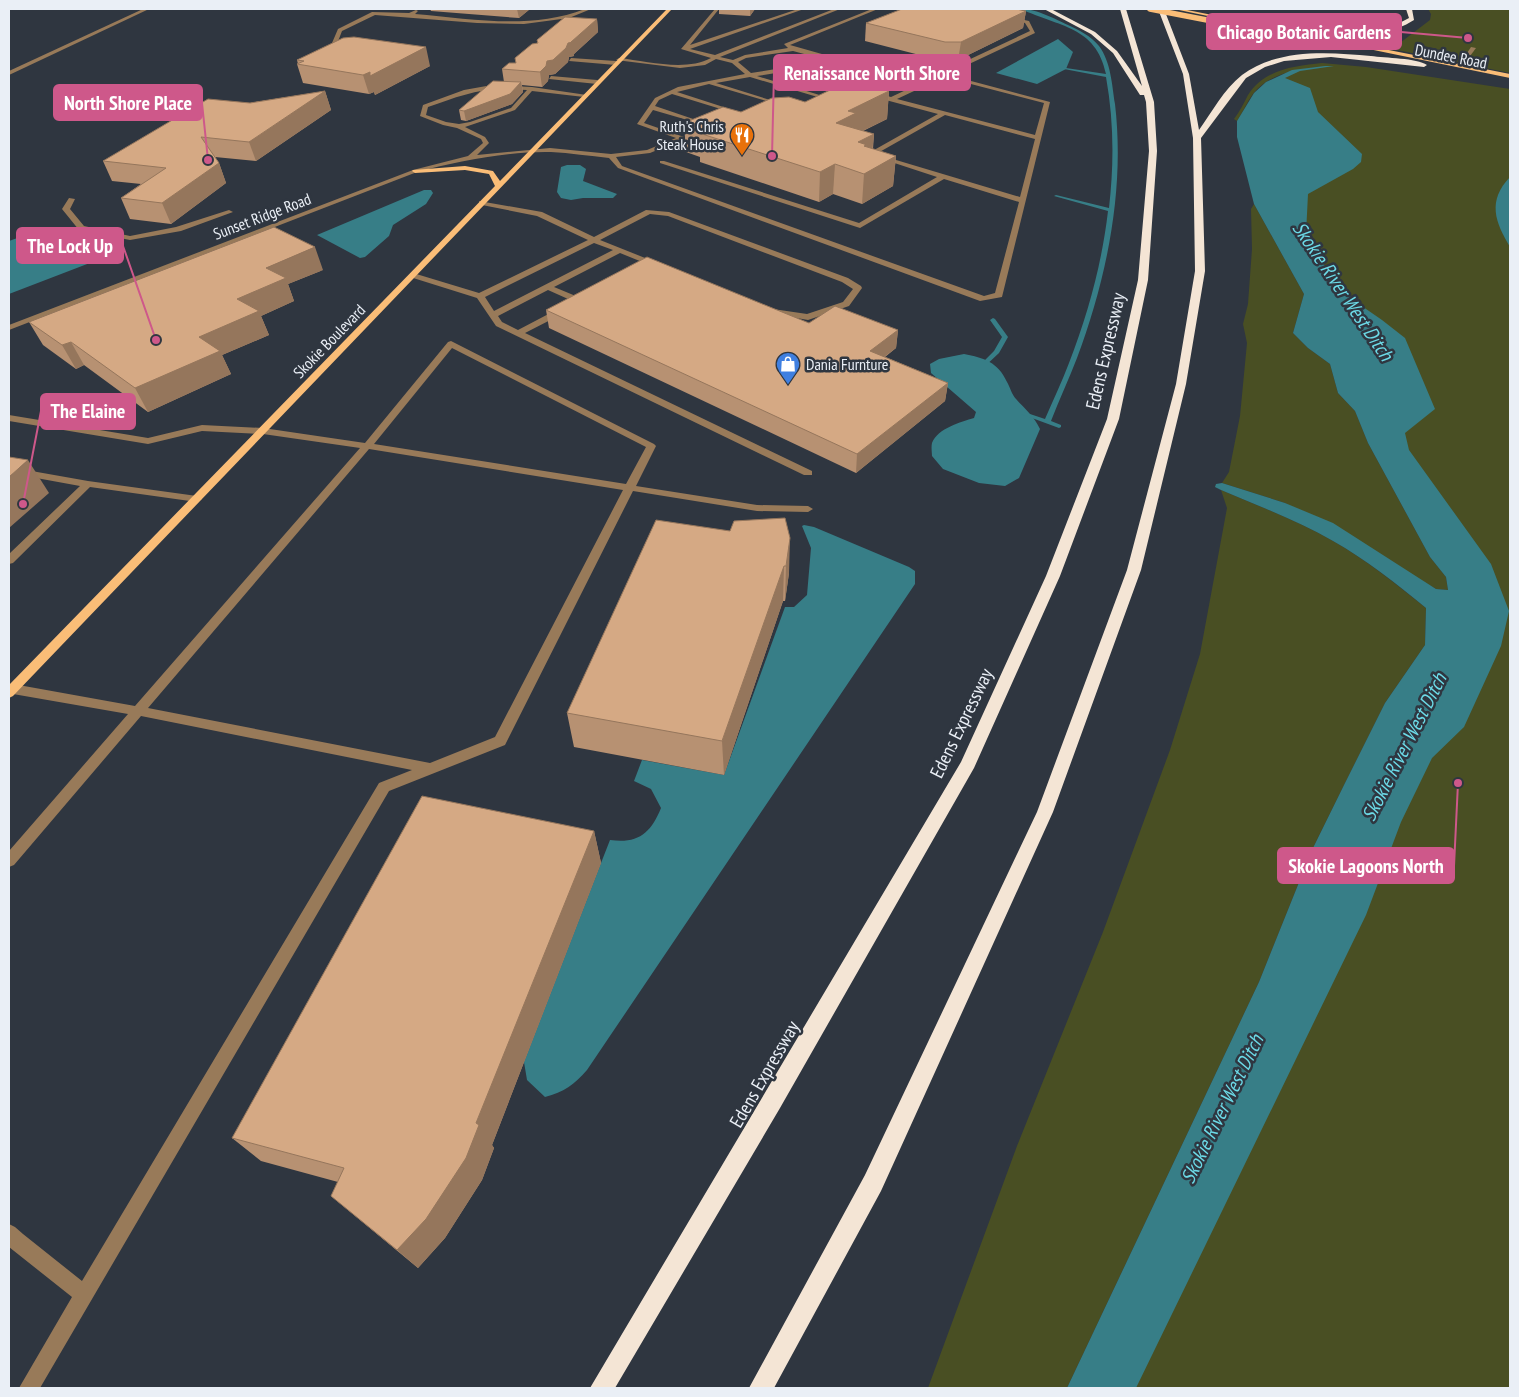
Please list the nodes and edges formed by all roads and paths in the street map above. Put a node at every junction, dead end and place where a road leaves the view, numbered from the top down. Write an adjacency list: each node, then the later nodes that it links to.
1 (147, 9): 32 (street)
2 (420, 9): 17 (street)
3 (589, 9): 17 (street)
4 (670, 9): 27 (main road, Skokie Boulevard)
5 (717, 9): 23 (street)
6 (802, 9): 23 (street)
7 (838, 9): 16 (street)
8 (876, 9): 24 (street)
9 (1047, 9): 46 (highway)
10 (1123, 9): 46 (highway, Edens Expressway)
11 (1150, 9): 19 (main road, Dundee Road, bridge)
12 (1160, 9): 57 (highway)
13 (1176, 9): 19 (main road, Dundee Road)
14 (1408, 9): 20 (highway)
15 (820, 11): 16 (street)
16 (828, 13): 25 (street)
17 (410, 15): 21 (street)
18 (998, 15): 31 (street)
19 (1211, 18): 20 (main road, Dundee Road); 29 (main road, Dundee Road)
20 (1228, 19): 30 (main road, Dundee Road)
21 (335, 43)
22 (1473, 48): 30 (street)
23 (684, 49): 25 (street)
24 (793, 49): 28 (street); 31 (street)
25 (718, 58): 27 (street); 28 (street)
26 (571, 60): 27 (street)
27 (618, 61): 37 (main road, Skokie Boulevard)
28 (734, 62): 33 (street)
29 (1424, 65): 39 (main road, Dundee Road); 57 (highway)
30 (1460, 66): 35 (main road, Dundee Road)
31 (916, 68): 34 (street)
32 (9, 73)
33 (750, 75): 38 (street); 41 (street); 48 (street)
34 (943, 75): 45 (street); 56 (street)
35 (1510, 76)
36 (551, 78): 37 (street)
37 (597, 82): 43 (main road, Skokie Boulevard)
38 (707, 82): 42 (street); 47 (street)
39 (1510, 82)
40 (530, 90): 43 (street); 52 (street); 52 (street)
41 (861, 91): 44 (street); 45 (street)
42 (672, 92): 49 (street); 51 (street)
43 (584, 95): 58 (main road, Skokie Boulevard)
44 (846, 98)
45 (892, 99): 50 (street)
46 (1150, 102): 98 (highway, Edens Expressway)
47 (784, 106)
48 (829, 106)
49 (651, 107): 53 (street); 55 (street)
50 (944, 113): 56 (street); 64 (street)
51 (742, 114)
52 (459, 126): 60 (street)
53 (698, 133)
54 (690, 136): 55 (street, Sunset Ridge Road)
55 (682, 138): 59 (street, Sunset Ridge Road)
56 (1038, 138): 70 (street)
57 (1197, 138): 99 (highway)
58 (530, 153): 59 (street, Sunset Ridge Road); 60 (street, Sunset Ridge Road); 67 (main road, Skokie Boulevard)
59 (611, 156): 68 (street)
60 (470, 158): 62 (street, Sunset Ridge Road)
61 (662, 162): 63 (street)
62 (415, 171): 67 (main road); 79 (street, Sunset Ridge Road)
63 (704, 176): 64 (street); 65 (street)
64 (943, 176): 70 (street)
65 (696, 180)
66 (687, 184): 68 (street)
67 (499, 186): 71 (main road, Skokie Boulevard)
68 (679, 188): 70 (street)
69 (71, 199): 72 (street)
70 (1021, 200)
71 (482, 203): 73 (street); 75 (main road, Skokie Boulevard)
72 (228, 212)
73 (594, 240): 74 (street); 74 (street); 77 (street)
74 (620, 250): 76 (street)
75 (413, 276): 77 (street); 82 (main road, Skokie Boulevard)
76 (548, 287): 78 (street); 80 (street)
77 (480, 296): 78 (street)
78 (493, 315): 80 (street)
79 (9, 328)
80 (519, 333): 85 (street)
81 (9, 418): 82 (street)
82 (263, 431): 83 (street); 88 (main road, Skokie Boulevard)
83 (367, 446): 87 (street); 87 (street); 92 (street)
84 (9, 470): 86 (street)
85 (808, 473)
86 (88, 484): 88 (street); 90 (street)
87 (629, 489): 89 (street); 93 (street)
88 (197, 499): 91 (main road, Skokie Boulevard)
89 (808, 509)
90 (9, 560)
91 (11, 691): 92 (street)
92 (138, 711): 93 (street); 94 (street)
93 (431, 768): 96 (street)
94 (9, 861)
95 (9, 1233): 96 (street)
96 (84, 1296): 97 (street)
97 (29, 1388)
98 (602, 1388)
99 (761, 1388)

